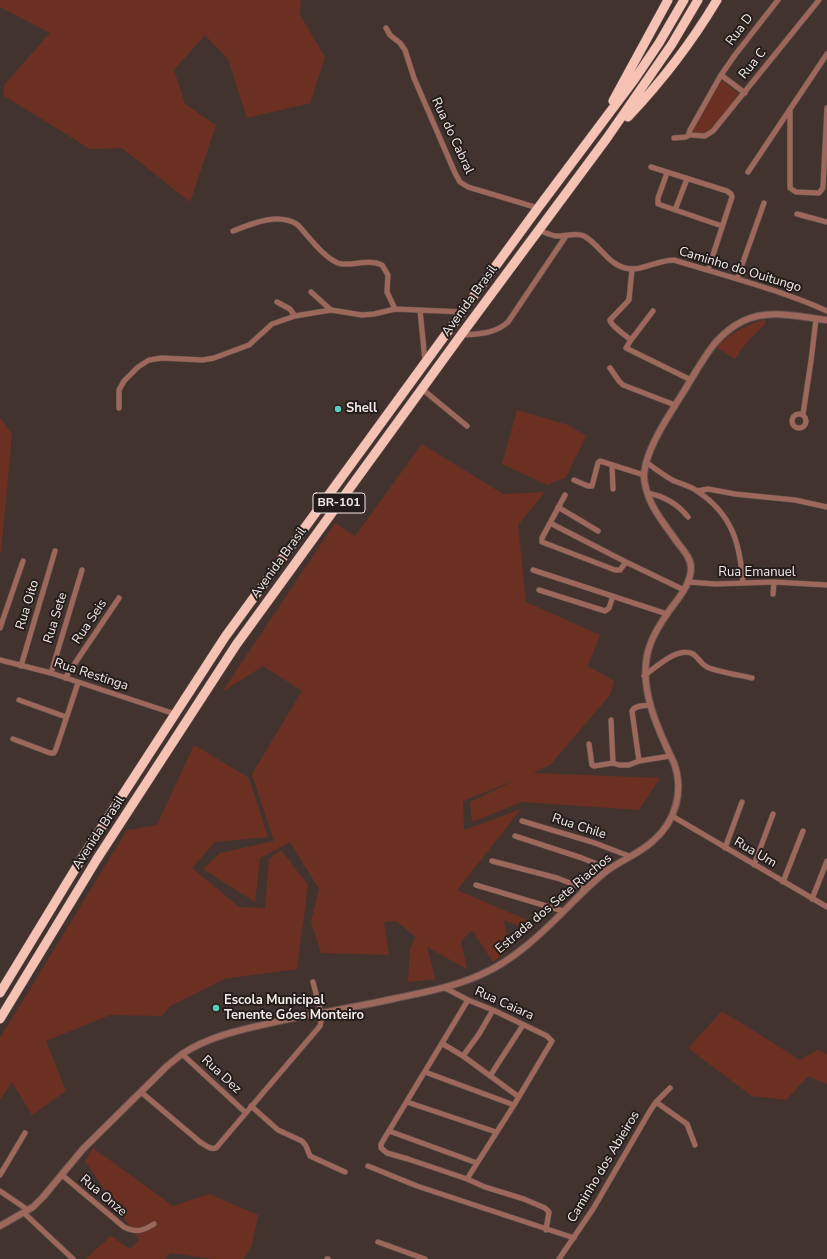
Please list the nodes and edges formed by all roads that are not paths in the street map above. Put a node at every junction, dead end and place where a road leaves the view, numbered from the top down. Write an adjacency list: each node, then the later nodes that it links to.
1 (668, 0): 14 (highway)
2 (684, 0): 14 (highway, Avenida Brasil / BR-101)
3 (698, 0): 15 (highway, Avenida Brasil / BR-101)
4 (717, 0): 15 (highway)
5 (778, 0): 9 (street, Rua D)
6 (819, 0): 10 (street, Rua C)
7 (386, 28): 22 (street, Rua do Cabral)
8 (827, 54): 12 (street)
9 (721, 75): 10 (street); 13 (street, Rua D)
10 (744, 93): 13 (street, Rua C)
11 (827, 108): 12 (street)
12 (790, 109): 18 (street)
13 (690, 135): 16 (street)
14 (593, 137): 22 (highway, Avenida Brasil / BR-101)
15 (607, 138): 27 (highway, Avenida Brasil / BR-101)
16 (674, 138)
17 (651, 167): 19 (street)
18 (748, 172)
19 (667, 173): 20 (street); 23 (street)
20 (687, 179): 23 (street); 26 (street)
21 (764, 203): 32 (street)
22 (538, 208): 40 (highway, Avenida Brasil / BR-101)
23 (675, 210): 26 (street)
24 (797, 214): 25 (street)
25 (827, 222)
26 (722, 226): 31 (street)
27 (538, 230): 29 (street); 44 (highway, Avenida Brasil / BR-101)
28 (233, 231): 35 (street)
29 (566, 236): 30 (street); 44 (street)
30 (632, 269): 31 (street, Caminho do Ouitungo); 45 (street)
31 (708, 270): 32 (street, Caminho do Ouitungo)
32 (737, 279): 39 (street, Caminho do Ouitungo)
33 (311, 292): 36 (street)
34 (277, 302): 41 (street)
35 (395, 309): 36 (street); 37 (street)
36 (331, 310): 41 (street)
37 (420, 310): 40 (street); 46 (street, Avenida Brasil)
38 (653, 311): 45 (street)
39 (827, 311)
40 (463, 312): 46 (highway, Avenida Brasil / BR-101)
41 (295, 316): 51 (street)
42 (816, 319): 43 (street, Estrada dos Sete Riachos); 48 (street, Estrada dos Sete Riachos); 52 (street)
43 (827, 320)
44 (461, 335): 49 (highway, Avenida Brasil / BR-101)
45 (631, 340): 48 (street)
46 (426, 363): 92 (highway, Avenida Brasil / BR-101)
47 (610, 368): 50 (street)
48 (690, 380): 50 (street, Estrada dos Sete Riachos)
49 (422, 389): 53 (street); 124 (highway, Avenida Brasil / BR-101)
50 (675, 405): 54 (street, Estrada dos Sete Riachos)
51 (119, 408)
52 (803, 414)
53 (467, 426)
54 (646, 462): 56 (street, Estrada dos Sete Riachos); 59 (street)
55 (612, 465): 56 (street); 57 (street); 58 (street)
56 (644, 475): 60 (street, Estrada dos Sete Riachos)
57 (574, 480)
58 (613, 489)
59 (697, 490): 63 (street); 74 (street)
60 (647, 493): 64 (street); 72 (street, Estrada dos Sete Riachos)
61 (565, 495): 62 (street)
62 (558, 507): 65 (street); 66 (street)
63 (827, 507)
64 (688, 517)
65 (550, 523): 69 (street); 69 (street)
66 (598, 531)
67 (55, 550): 84 (street, Rua Oito)
68 (23, 561): 82 (street)
69 (626, 562): 77 (street)
70 (82, 570): 85 (street, Rua Sete)
71 (534, 570): 79 (street)
72 (688, 582): 74 (street, Rua Emanuel); 77 (street, Estrada dos Sete Riachos)
73 (774, 582): 74 (street, Rua Emanuel); 75 (street, Rua Emanuel); 78 (street)
74 (743, 583)
75 (827, 585)
76 (539, 590): 79 (street)
77 (684, 590): 81 (street, Estrada dos Sete Riachos)
78 (774, 594)
79 (613, 596): 81 (street)
80 (119, 598): 87 (street, Rua Seis)
81 (667, 614): 86 (street, Estrada dos Sete Riachos)
82 (0, 628)
83 (0, 660): 84 (street, Rua Restinga)
84 (21, 666): 85 (street, Rua Restinga)
85 (51, 673): 87 (street, Rua Restinga)
86 (644, 676): 88 (street); 91 (street, Estrada dos Sete Riachos)
87 (65, 678): 89 (street, Rua Restinga)
88 (752, 678)
89 (78, 683): 92 (street, Rua Restinga); 93 (street)
90 (18, 700): 93 (street)
91 (650, 705): 97 (street, Estrada dos Sete Riachos); 98 (street)
92 (175, 714): 120 (highway, Avenida Brasil / BR-101)
93 (66, 717): 95 (street)
94 (611, 720): 99 (street)
95 (13, 739)
96 (589, 744): 99 (street)
97 (670, 756): 98 (street); 102 (street, Estrada dos Sete Riachos)
98 (639, 761): 99 (street)
99 (613, 763)
100 (742, 802): 106 (street)
101 (773, 814): 110 (street)
102 (672, 816): 106 (street, Rua Um); 107 (street, Estrada dos Sete Riachos)
103 (522, 821): 107 (street, Rua Chile)
104 (804, 831): 112 (street)
105 (515, 836): 111 (street)
106 (725, 848): 110 (street, Rua Um)
107 (629, 856): 111 (street, Estrada dos Sete Riachos)
108 (492, 861): 114 (street)
109 (827, 861): 115 (street)
110 (754, 865): 112 (street, Rua Um)
111 (609, 870): 114 (street, Estrada dos Sete Riachos)
112 (783, 882): 115 (street, Rua Um)
113 (476, 885): 117 (street)
114 (586, 889): 117 (street, Estrada dos Sete Riachos)
115 (812, 899): 116 (street, Rua Um)
116 (827, 907)
117 (563, 911): 119 (street, Estrada dos Sete Riachos)
118 (313, 982): 123 (street)
119 (445, 988): 121 (street, Rua Caiara); 123 (street, Estrada dos Sete Riachos)
120 (0, 993)
121 (468, 1000): 122 (street, Rua Caiara); 126 (street)
122 (493, 1010): 125 (street, Rua Caiara); 128 (street)
123 (321, 1013): 127 (street, Estrada dos Sete Riachos); 137 (street)
124 (0, 1019)
125 (523, 1025): 130 (street); 133 (street, Rua Caiara)
126 (443, 1044): 128 (street); 129 (street)
127 (182, 1054): 132 (street, Estrada dos Sete Riachos); 138 (street, Rua Dez)
128 (463, 1056): 130 (street)
129 (425, 1072): 134 (street); 136 (street)
130 (490, 1076): 133 (street)
131 (670, 1088): 135 (street, Caminho dos Abieiros)
132 (141, 1092): 138 (street); 146 (street, Estrada dos Sete Riachos)
133 (519, 1097): 136 (street)
134 (407, 1102): 139 (street); 140 (street)
135 (656, 1102): 142 (street); 154 (street, Caminho dos Abieiros)
136 (514, 1105): 140 (street)
137 (251, 1106): 138 (street); 145 (street)
138 (245, 1112)
139 (389, 1131): 143 (street); 148 (street)
140 (496, 1132): 143 (street)
141 (25, 1133): 147 (street)
142 (695, 1145)
143 (477, 1163): 148 (street)
144 (368, 1166): 153 (street)
145 (345, 1172)
146 (62, 1175): 150 (street, Estrada dos Sete Riachos); 151 (street, Rua Onze)
147 (0, 1176)
148 (467, 1179): 153 (street)
149 (0, 1191): 150 (street)
150 (26, 1211): 152 (street, Estrada dos Sete Riachos); 156 (street)
151 (154, 1224)
152 (0, 1226)
153 (546, 1230): 154 (street)
154 (574, 1238): 158 (street, Caminho dos Abieiros)
155 (378, 1242): 157 (street)
156 (73, 1259)
157 (425, 1259)
158 (559, 1259)

